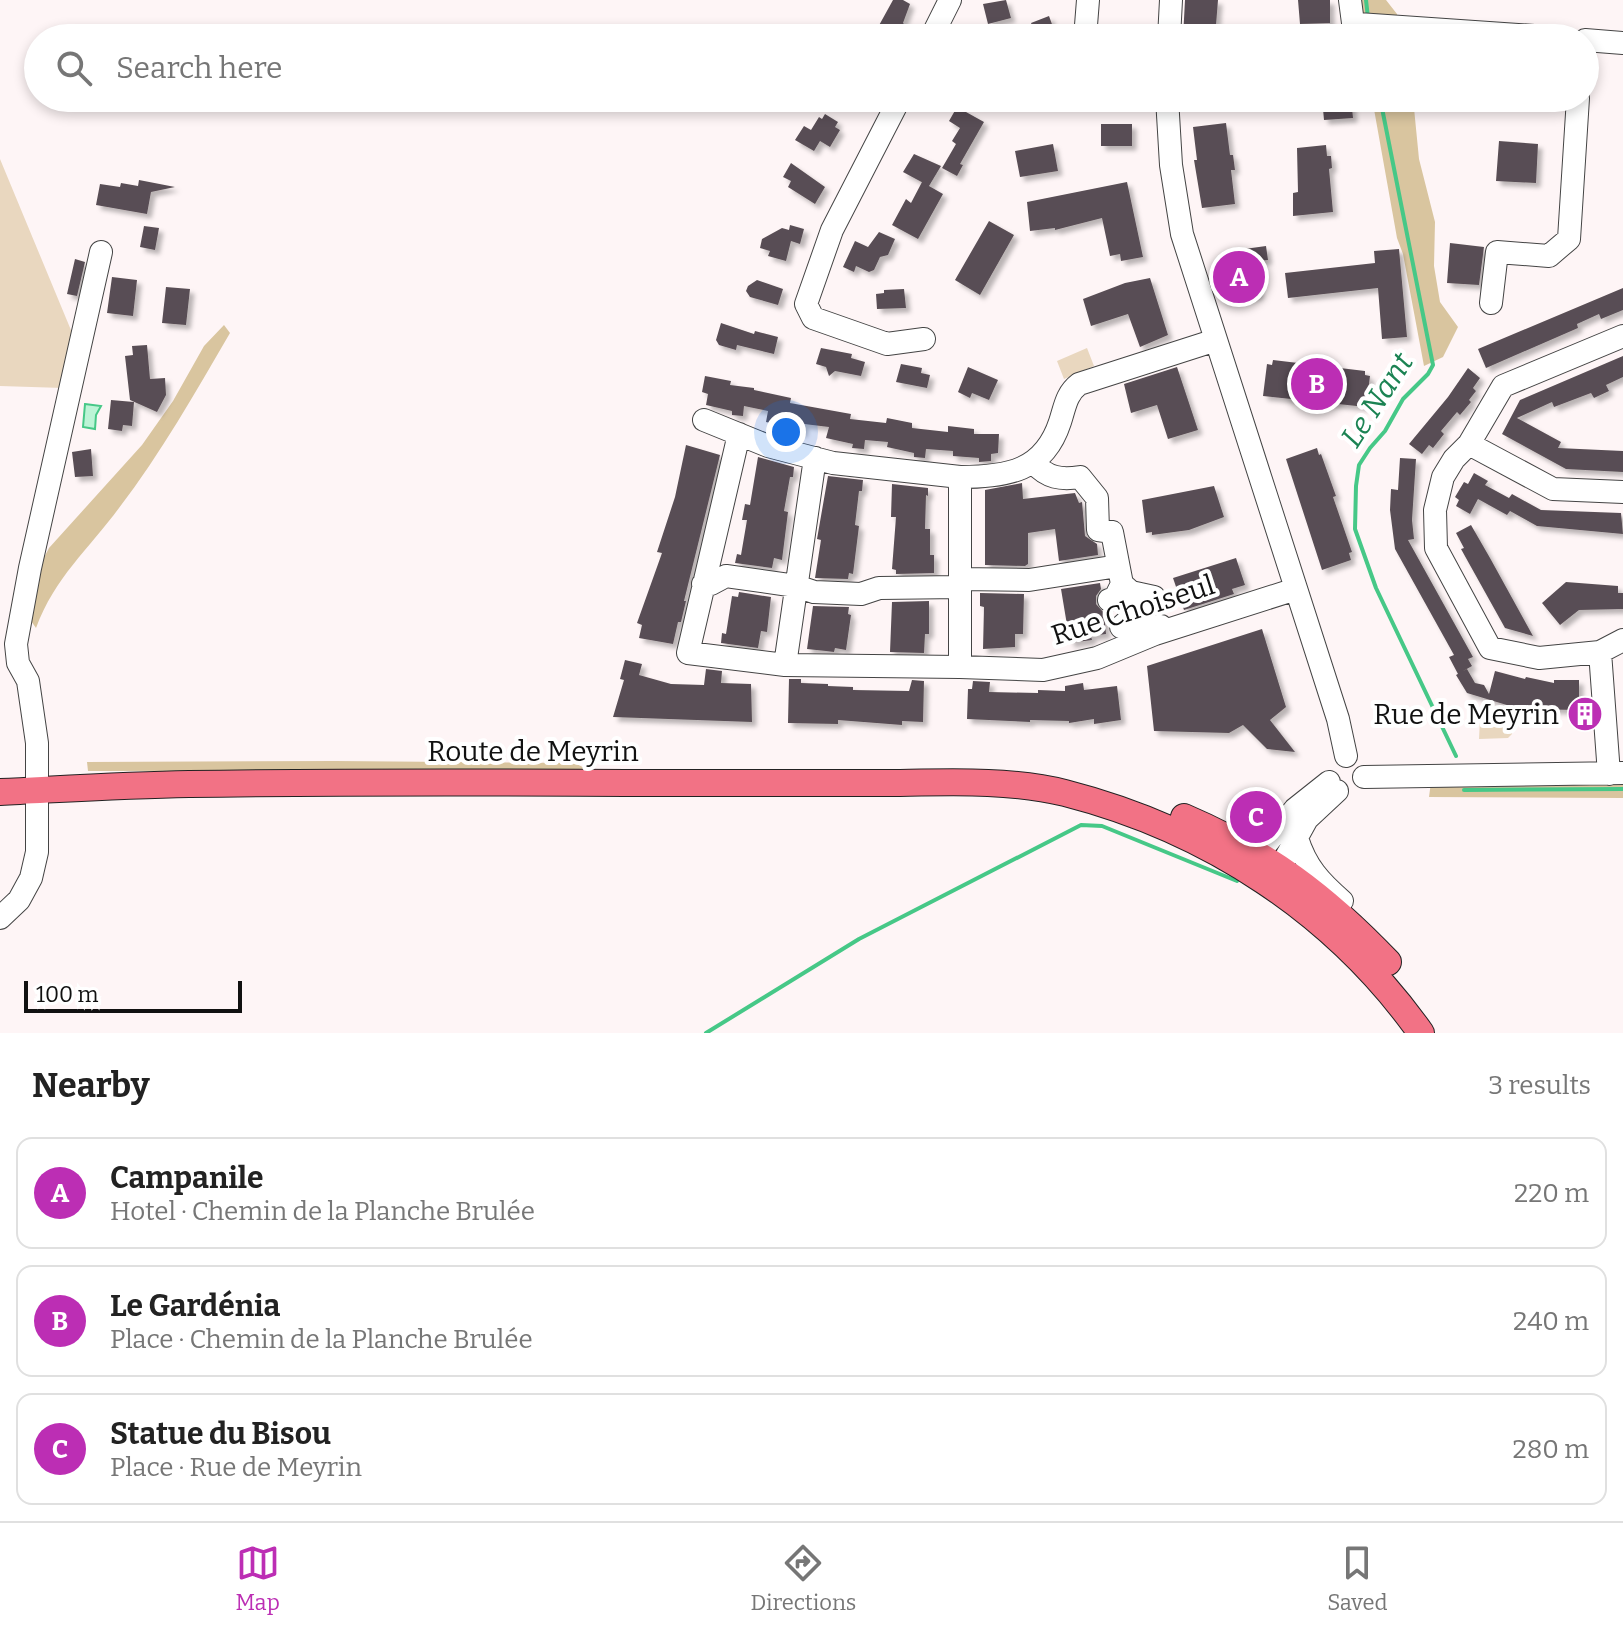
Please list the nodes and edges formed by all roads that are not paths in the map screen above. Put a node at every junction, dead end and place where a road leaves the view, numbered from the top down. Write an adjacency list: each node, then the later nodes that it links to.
1 (950, 0): 5 (street)
2 (1088, 0): 6 (street)
3 (1171, 0): 7 (street)
4 (1350, 0): 8 (street)
5 (938, 24)
6 (1086, 24)
7 (1170, 24)
8 (1358, 24)
9 (1599, 41): 10 (street)
10 (1623, 43)
11 (893, 112): 17 (street)
12 (1168, 112): 18 (street)
13 (1577, 112): 15 (street)
14 (101, 252): 40 (street)
15 (1491, 303)
16 (1623, 336): 21 (street)
17 (924, 339)
18 (1216, 340): 23 (street); 30 (street)
19 (704, 420): 20 (street)
20 (739, 434): 22 (street); 27 (street)
21 (1469, 444): 25 (street); 33 (street)
22 (815, 458): 24 (street); 28 (street)
23 (1038, 468): 24 (street); 29 (street)
24 (960, 477): 26 (street)
25 (1623, 492)
26 (960, 583): 28 (street); 29 (street); 35 (street)
27 (703, 584): 28 (street); 34 (street, Rue Choiseul)
28 (796, 586): 34 (street)
29 (1117, 586): 31 (street)
30 (1296, 589): 31 (street, Rue Choiseul); 36 (street)
31 (1164, 631): 35 (street, Rue Choiseul)
32 (1623, 640): 33 (street)
33 (1600, 652): 37 (street)
34 (785, 665): 35 (street, Rue Choiseul)
35 (960, 667)
36 (1346, 756): 38 (street); 39 (street)
37 (1616, 774): 38 (street)
38 (1364, 777): 39 (street)
39 (1333, 786): 42 (street); 43 (street)
40 (37, 790): 41 (main road, Route de Meyrin); 43 (main road, Route de Meyrin); 44 (street)
41 (0, 792)
42 (1297, 838): 43 (street); 45 (street)
43 (1266, 866): 45 (main road, Route de Meyrin); 46 (main road, Route de Meyrin)
44 (0, 918)
45 (1388, 962): 47 (main road, Route de Meyrin)
46 (1421, 1033)
47 (1441, 1033)

